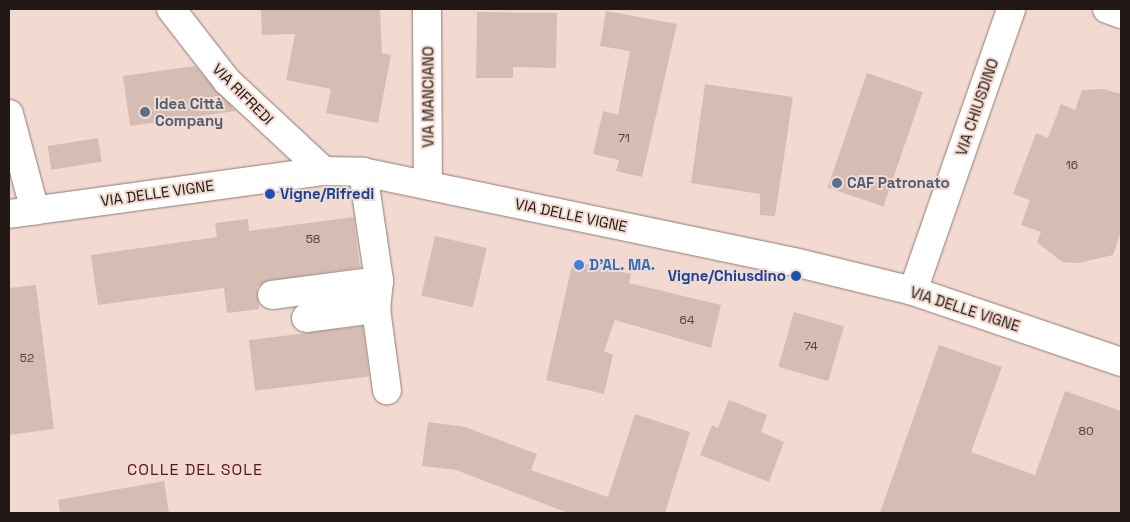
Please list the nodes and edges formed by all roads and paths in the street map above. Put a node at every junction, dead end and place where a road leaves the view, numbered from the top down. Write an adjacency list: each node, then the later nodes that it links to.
1 (171, 9): 7 (street, VIA RIFREDI)
2 (427, 9): 9 (street, VIA MANCIANO)
3 (1011, 9): 13 (street, VIA CHIUSDINO)
4 (1107, 9): 5 (street)
5 (1121, 14)
6 (9, 114): 10 (street)
7 (324, 171): 8 (street, VIA DELLE VIGNE); 10 (street, VIA DELLE VIGNE)
8 (363, 172): 9 (street, VIA DELLE VIGNE); 12 (street)
9 (428, 185): 13 (street, VIA DELLE VIGNE)
10 (35, 210): 11 (street, VIA DELLE VIGNE)
11 (9, 214)
12 (379, 281): 14 (street); 15 (street)
13 (913, 291): 17 (street, VIA DELLE VIGNE)
14 (272, 294)
15 (376, 309): 16 (street); 18 (street)
16 (306, 318)
17 (1121, 362)
18 (386, 390)

